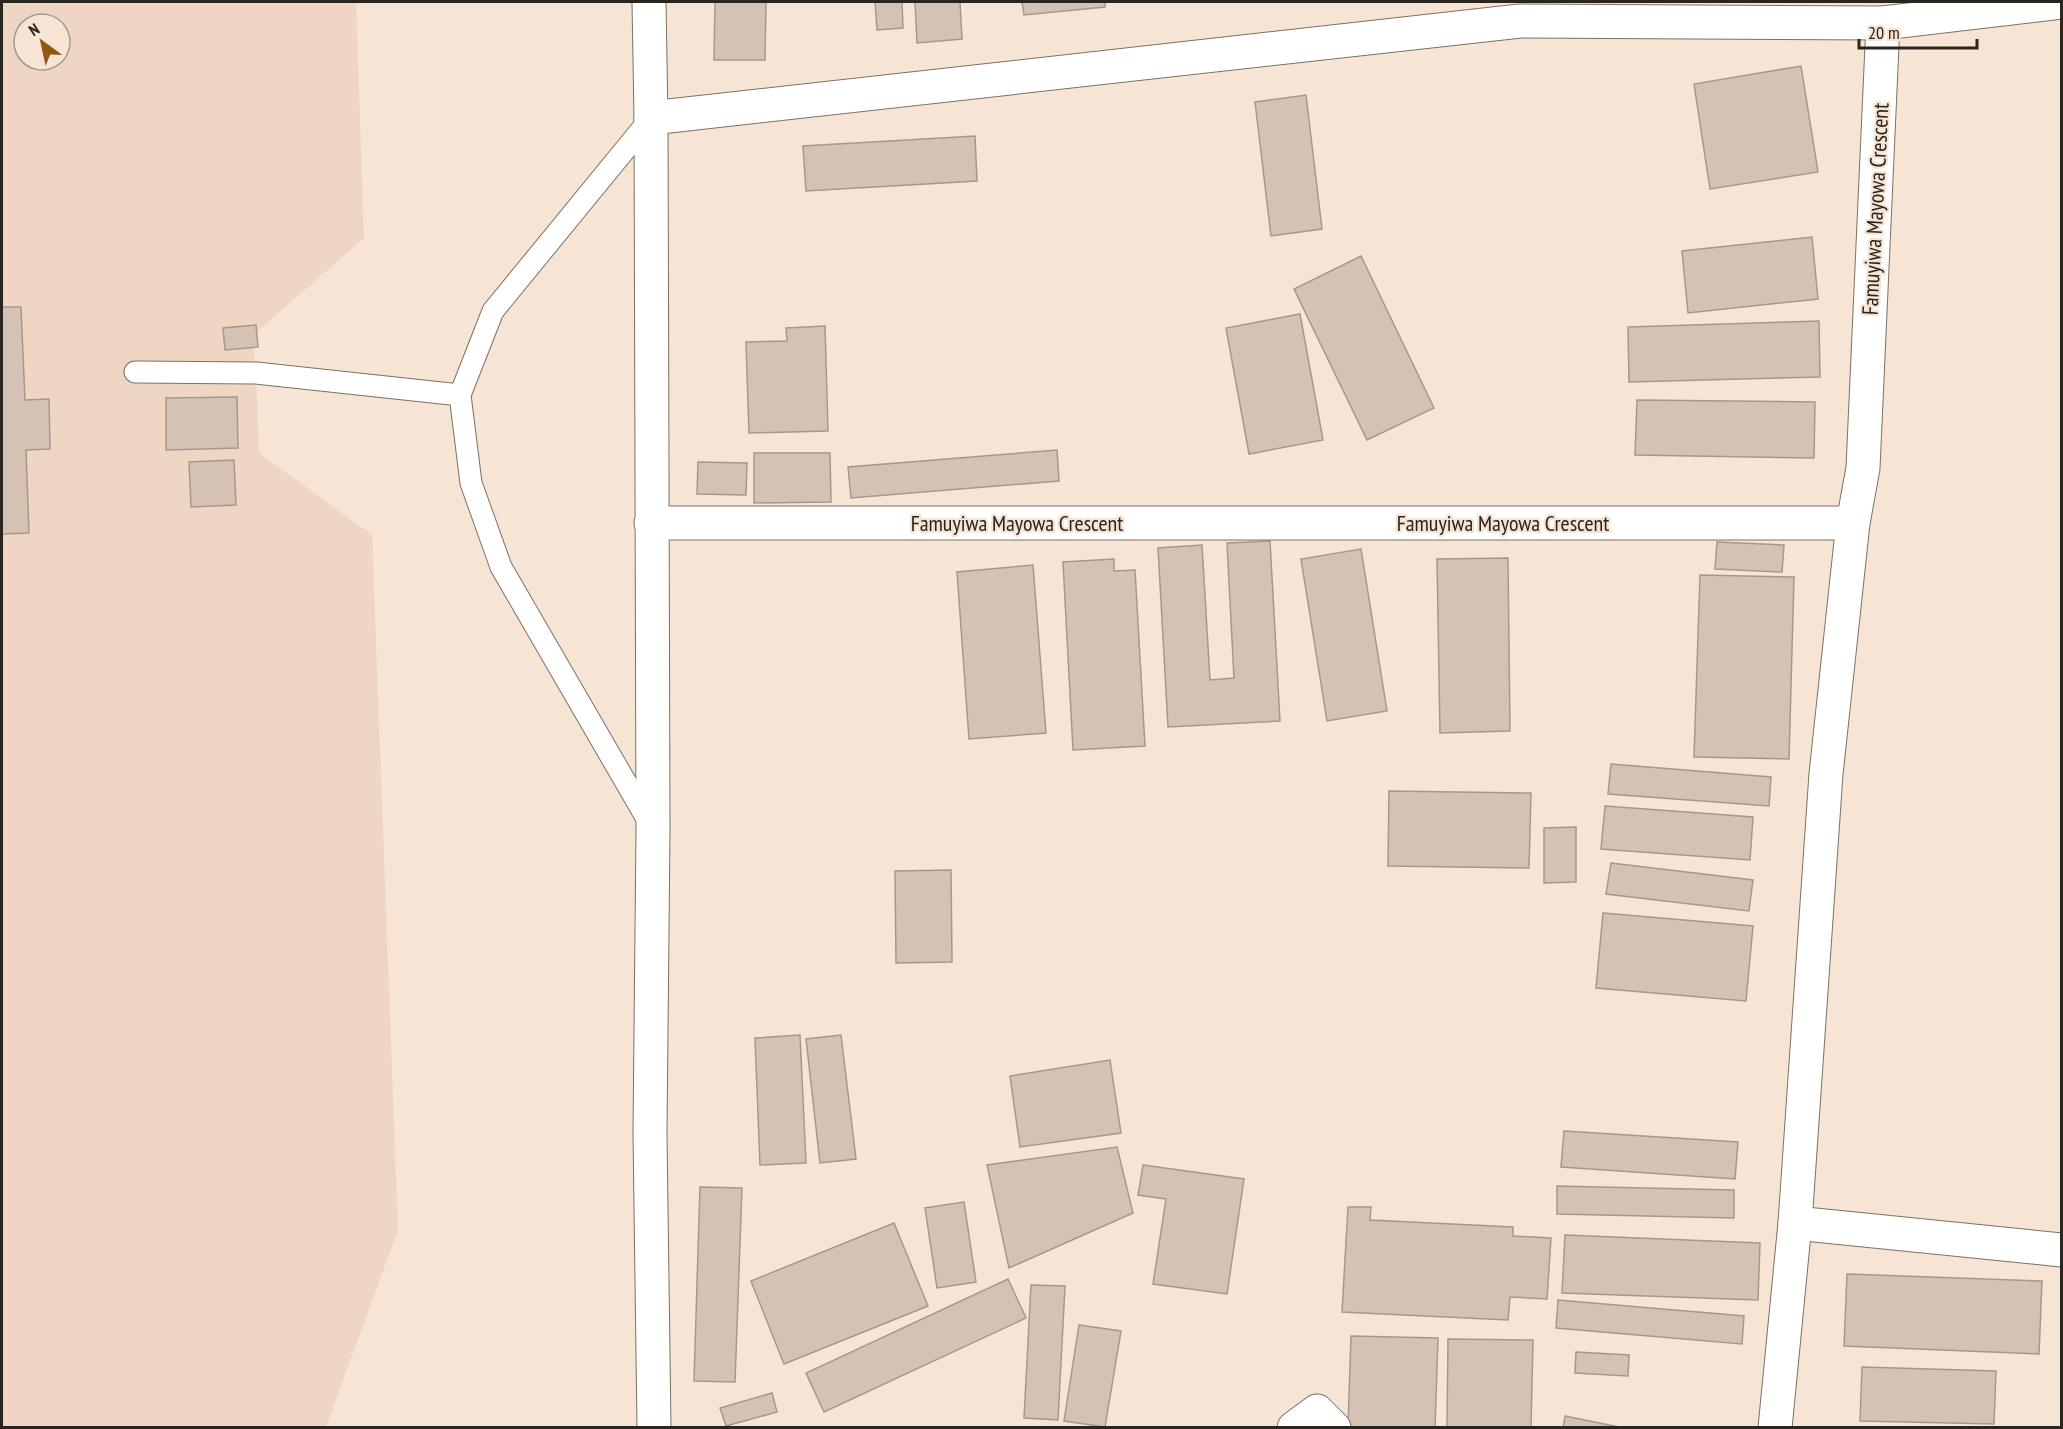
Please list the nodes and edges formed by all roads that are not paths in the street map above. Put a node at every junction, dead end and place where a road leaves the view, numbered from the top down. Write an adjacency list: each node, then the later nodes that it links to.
1 (649, 2): 5 (street)
2 (2061, 2): 4 (street)
3 (1520, 11): 4 (street); 5 (street)
4 (1883, 23): 9 (street, Famuyiwa Mayowa Crescent)
5 (651, 118): 7 (lane); 8 (street)
6 (135, 372): 7 (lane)
7 (460, 395): 10 (lane)
8 (651, 523): 9 (street, Famuyiwa Mayowa Crescent); 10 (street)
9 (1854, 523): 11 (street)
10 (653, 830): 13 (street)
11 (1795, 1223): 12 (street); 16 (street)
12 (2061, 1250)
13 (654, 1428)
14 (1294, 1428): 15 (street)
15 (1334, 1428)
16 (1775, 1428)

